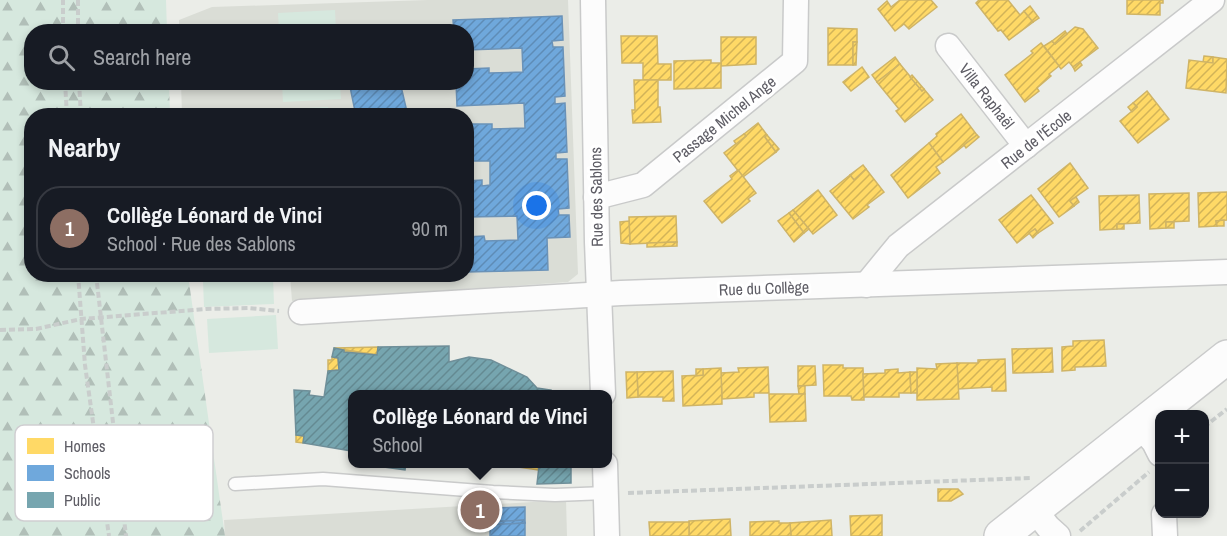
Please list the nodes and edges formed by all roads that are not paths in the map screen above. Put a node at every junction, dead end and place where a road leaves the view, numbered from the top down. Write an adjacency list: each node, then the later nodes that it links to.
1 (593, 0): 8 (street, Rue des Sablons)
2 (796, 0): 8 (street, Passage Michel Ange)
3 (1212, 0): 7 (street, Rue de l'École)
4 (1221, 0): 5 (street)
5 (1227, 7)
6 (948, 46): 7 (street, Villa Raphaël)
7 (1026, 146): 10 (street, Rue de l'École)
8 (596, 196): 11 (street, Rue des Sablons)
9 (1227, 272): 10 (street, Rue du Collège)
10 (866, 285): 11 (street, Rue du Collège)
11 (598, 295): 12 (street, Rue du Collège); 15 (street, Rue des Sablons)
12 (301, 312)
13 (1227, 357): 17 (main road)
14 (1227, 385): 16 (main road)
15 (603, 390)
16 (1195, 410)
17 (1153, 446): 22 (main road)
18 (605, 468): 20 (street)
19 (235, 484): 20 (lane)
20 (606, 493): 23 (street)
21 (1164, 518): 25 (street)
22 (1051, 523): 24 (main road)
23 (607, 536)
24 (1001, 536)
25 (1165, 536)

